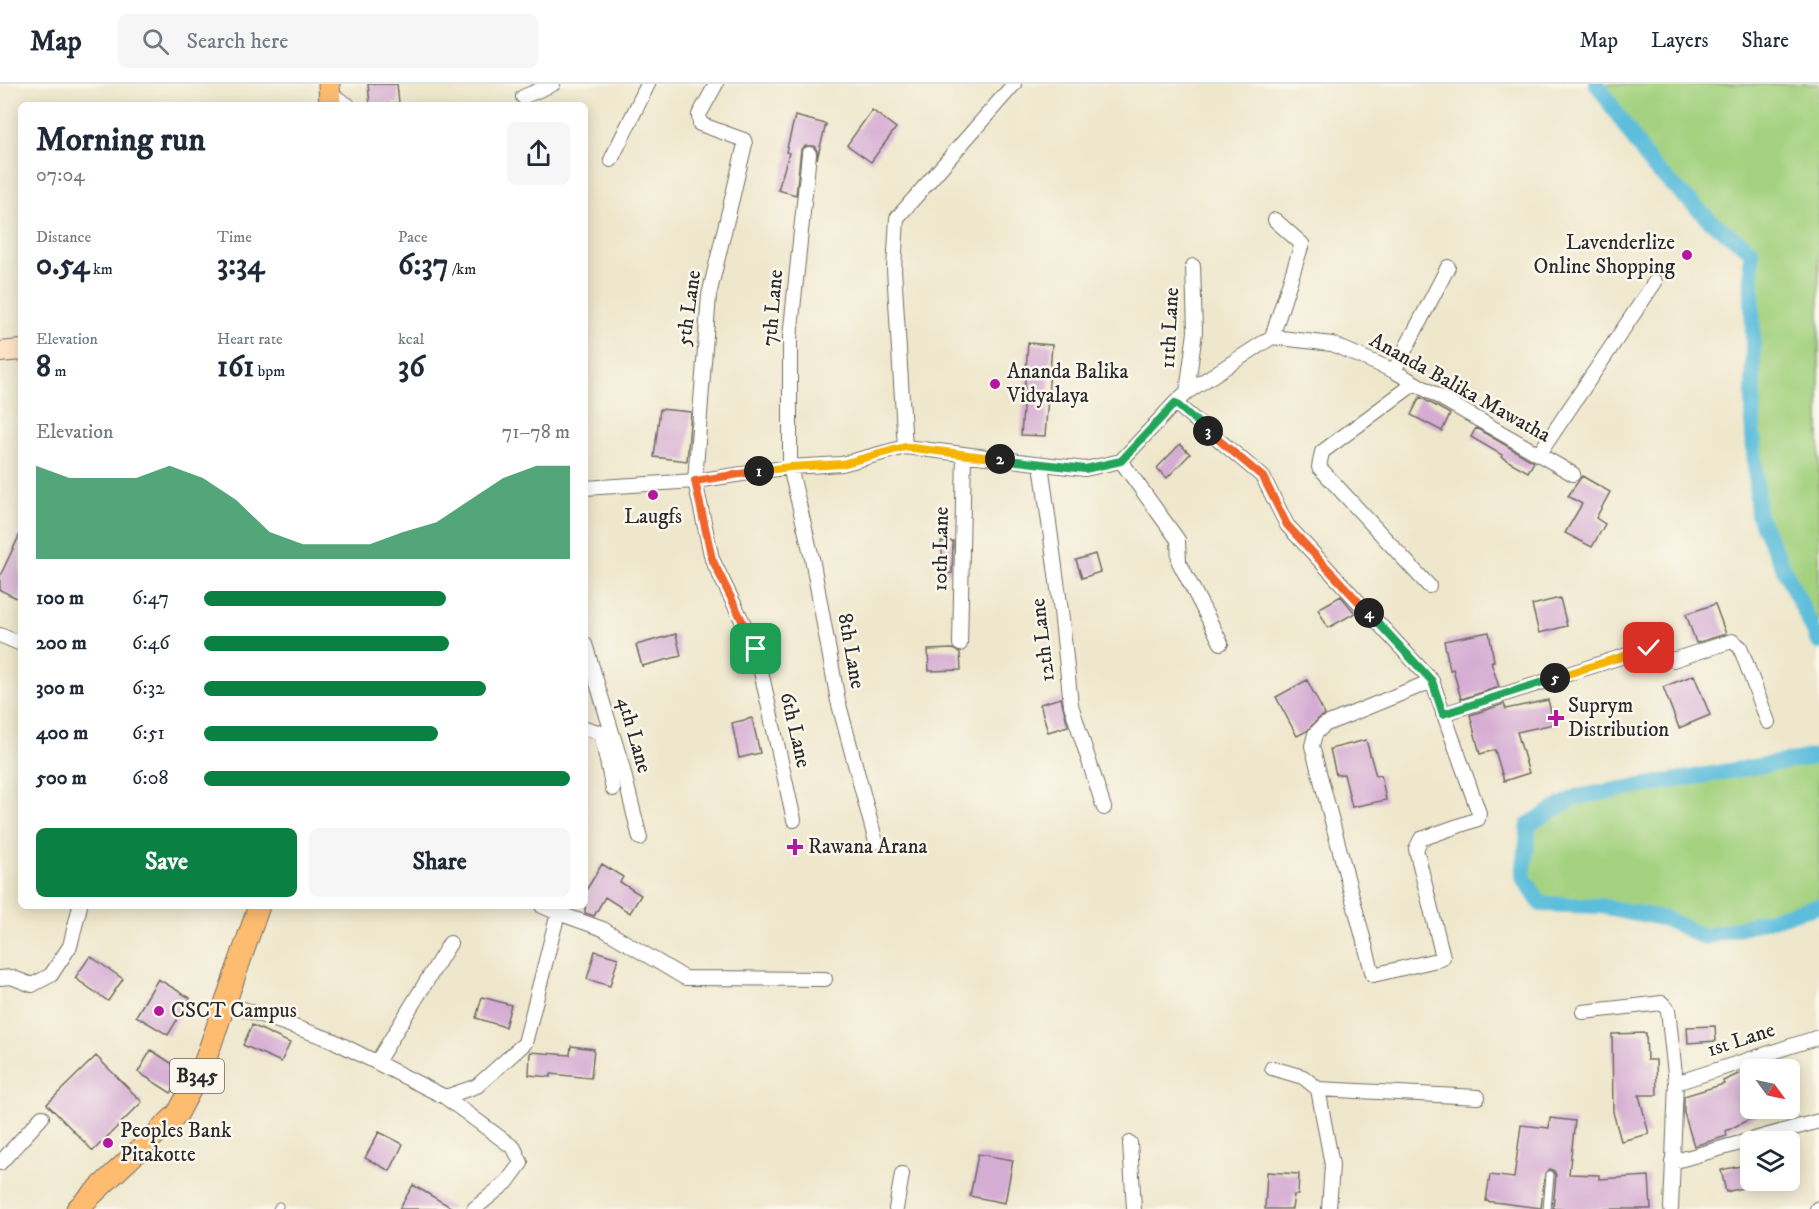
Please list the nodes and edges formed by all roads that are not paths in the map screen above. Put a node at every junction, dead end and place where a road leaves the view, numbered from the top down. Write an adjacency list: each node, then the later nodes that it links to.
1 (553, 84): 5 (street)
2 (648, 84): 7 (street)
3 (716, 84): 26 (street, 5th Lane)
4 (1009, 86): 19 (street)
5 (523, 97)
6 (809, 154): 24 (street, 7th Lane)
7 (611, 160)
8 (1275, 220): 12 (street)
9 (1194, 266): 17 (street, 11th Lane)
10 (1448, 267): 15 (street)
11 (1655, 282): 21 (street)
12 (1272, 337): 15 (street, Ananda Balika Mawatha); 17 (street)
13 (18, 350): 14 (street)
14 (0, 352)
15 (1394, 370): 16 (street, Ananda Balika Mawatha)
16 (1415, 383): 21 (street, Ananda Balika Mawatha); 28 (street)
17 (1187, 392): 18 (street)
18 (1175, 403): 22 (street); 34 (street)
19 (905, 447): 20 (street); 24 (street)
20 (964, 454): 23 (street); 32 (street, 10th Lane)
21 (1539, 454): 25 (street, Ananda Balika Mawatha)
22 (1121, 461): 23 (street); 31 (street)
23 (1041, 464): 39 (street, 12th Lane)
24 (790, 467): 26 (street); 42 (street, 8th Lane)
25 (1573, 474)
26 (695, 481): 27 (street); 40 (street, 6th Lane)
27 (588, 488)
28 (1429, 586)
29 (0, 635): 30 (street)
30 (18, 643)
31 (1221, 643)
32 (960, 644)
33 (588, 654): 41 (street, 4th Lane)
34 (1432, 681): 35 (street); 35 (street)
35 (1443, 714): 36 (street)
36 (1768, 722)
37 (588, 729): 38 (street)
38 (613, 789)
39 (1104, 808)
40 (794, 820)
41 (640, 838)
42 (876, 842)
43 (80, 909): 48 (street)
44 (258, 909): 50 (main road, B345)
45 (549, 909): 46 (street)
46 (558, 913): 49 (street); 57 (street)
47 (450, 943): 53 (street)
48 (0, 978)
49 (825, 979)
50 (226, 1003): 53 (street); 66 (main road, B345)
51 (1583, 1011): 55 (street)
52 (1819, 1037): 55 (street, 1st Lane)
53 (377, 1062): 57 (street)
54 (1272, 1068): 56 (street)
55 (1676, 1083): 62 (street)
56 (1318, 1089): 58 (street); 70 (street)
57 (445, 1097): 67 (street)
58 (1478, 1097)
59 (42, 1117): 63 (street)
60 (1819, 1121): 62 (street)
61 (1130, 1143): 69 (street)
62 (1672, 1162): 72 (street)
63 (0, 1163)
64 (902, 1174): 68 (street)
65 (1550, 1175): 71 (lane)
66 (77, 1209)
67 (474, 1209)
68 (896, 1209)
69 (1134, 1209)
70 (1329, 1209)
71 (1547, 1209)
72 (1671, 1209)

